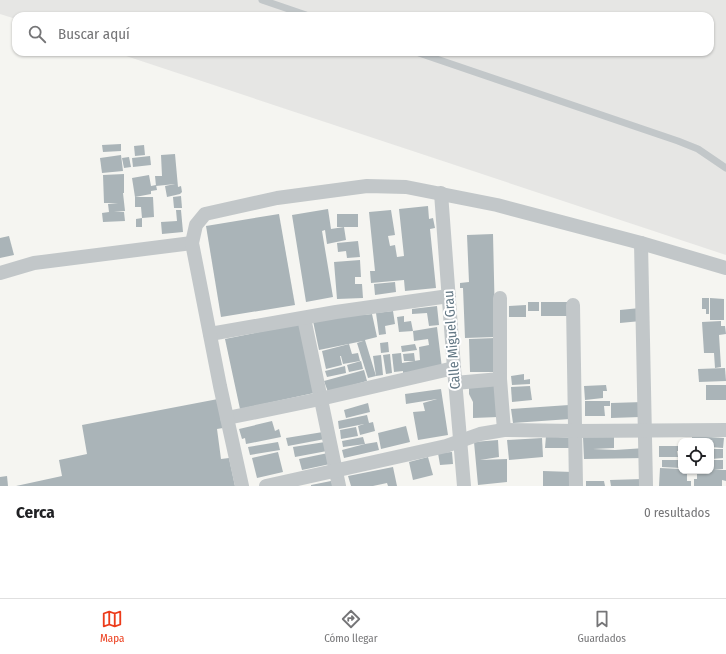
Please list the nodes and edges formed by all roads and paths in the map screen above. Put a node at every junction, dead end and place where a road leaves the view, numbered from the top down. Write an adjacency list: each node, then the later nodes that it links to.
1 (262, 0): 2 (lane)
2 (298, 12)
3 (428, 56): 4 (lane)
4 (726, 168)
5 (441, 193): 6 (street); 7 (street); 10 (street, Calle Miguel Grau)
6 (192, 243): 9 (street); 14 (street)
7 (641, 243): 8 (street); 23 (street)
8 (726, 268)
9 (0, 273)
10 (449, 296): 13 (street); 15 (street, Calle Miguel Grau)
11 (500, 298): 16 (street)
12 (574, 305): 22 (street)
13 (304, 318): 14 (street); 18 (street)
14 (210, 334): 19 (street)
15 (454, 368): 17 (street, Calle Miguel Grau); 18 (street)
16 (500, 379): 17 (street); 20 (street)
17 (455, 383): 24 (street, Calle Miguel Grau)
18 (320, 399): 19 (street); 25 (street)
19 (227, 418): 26 (street)
20 (504, 430): 22 (street); 24 (street)
21 (726, 430): 23 (street)
22 (575, 431): 23 (street); 30 (street)
23 (645, 431): 31 (street)
24 (461, 440): 25 (street); 29 (street, Calle Miguel Grau)
25 (335, 471): 27 (street); 28 (street)
26 (242, 486)
27 (266, 486)
28 (339, 486)
29 (464, 486)
30 (576, 486)
31 (646, 486)

